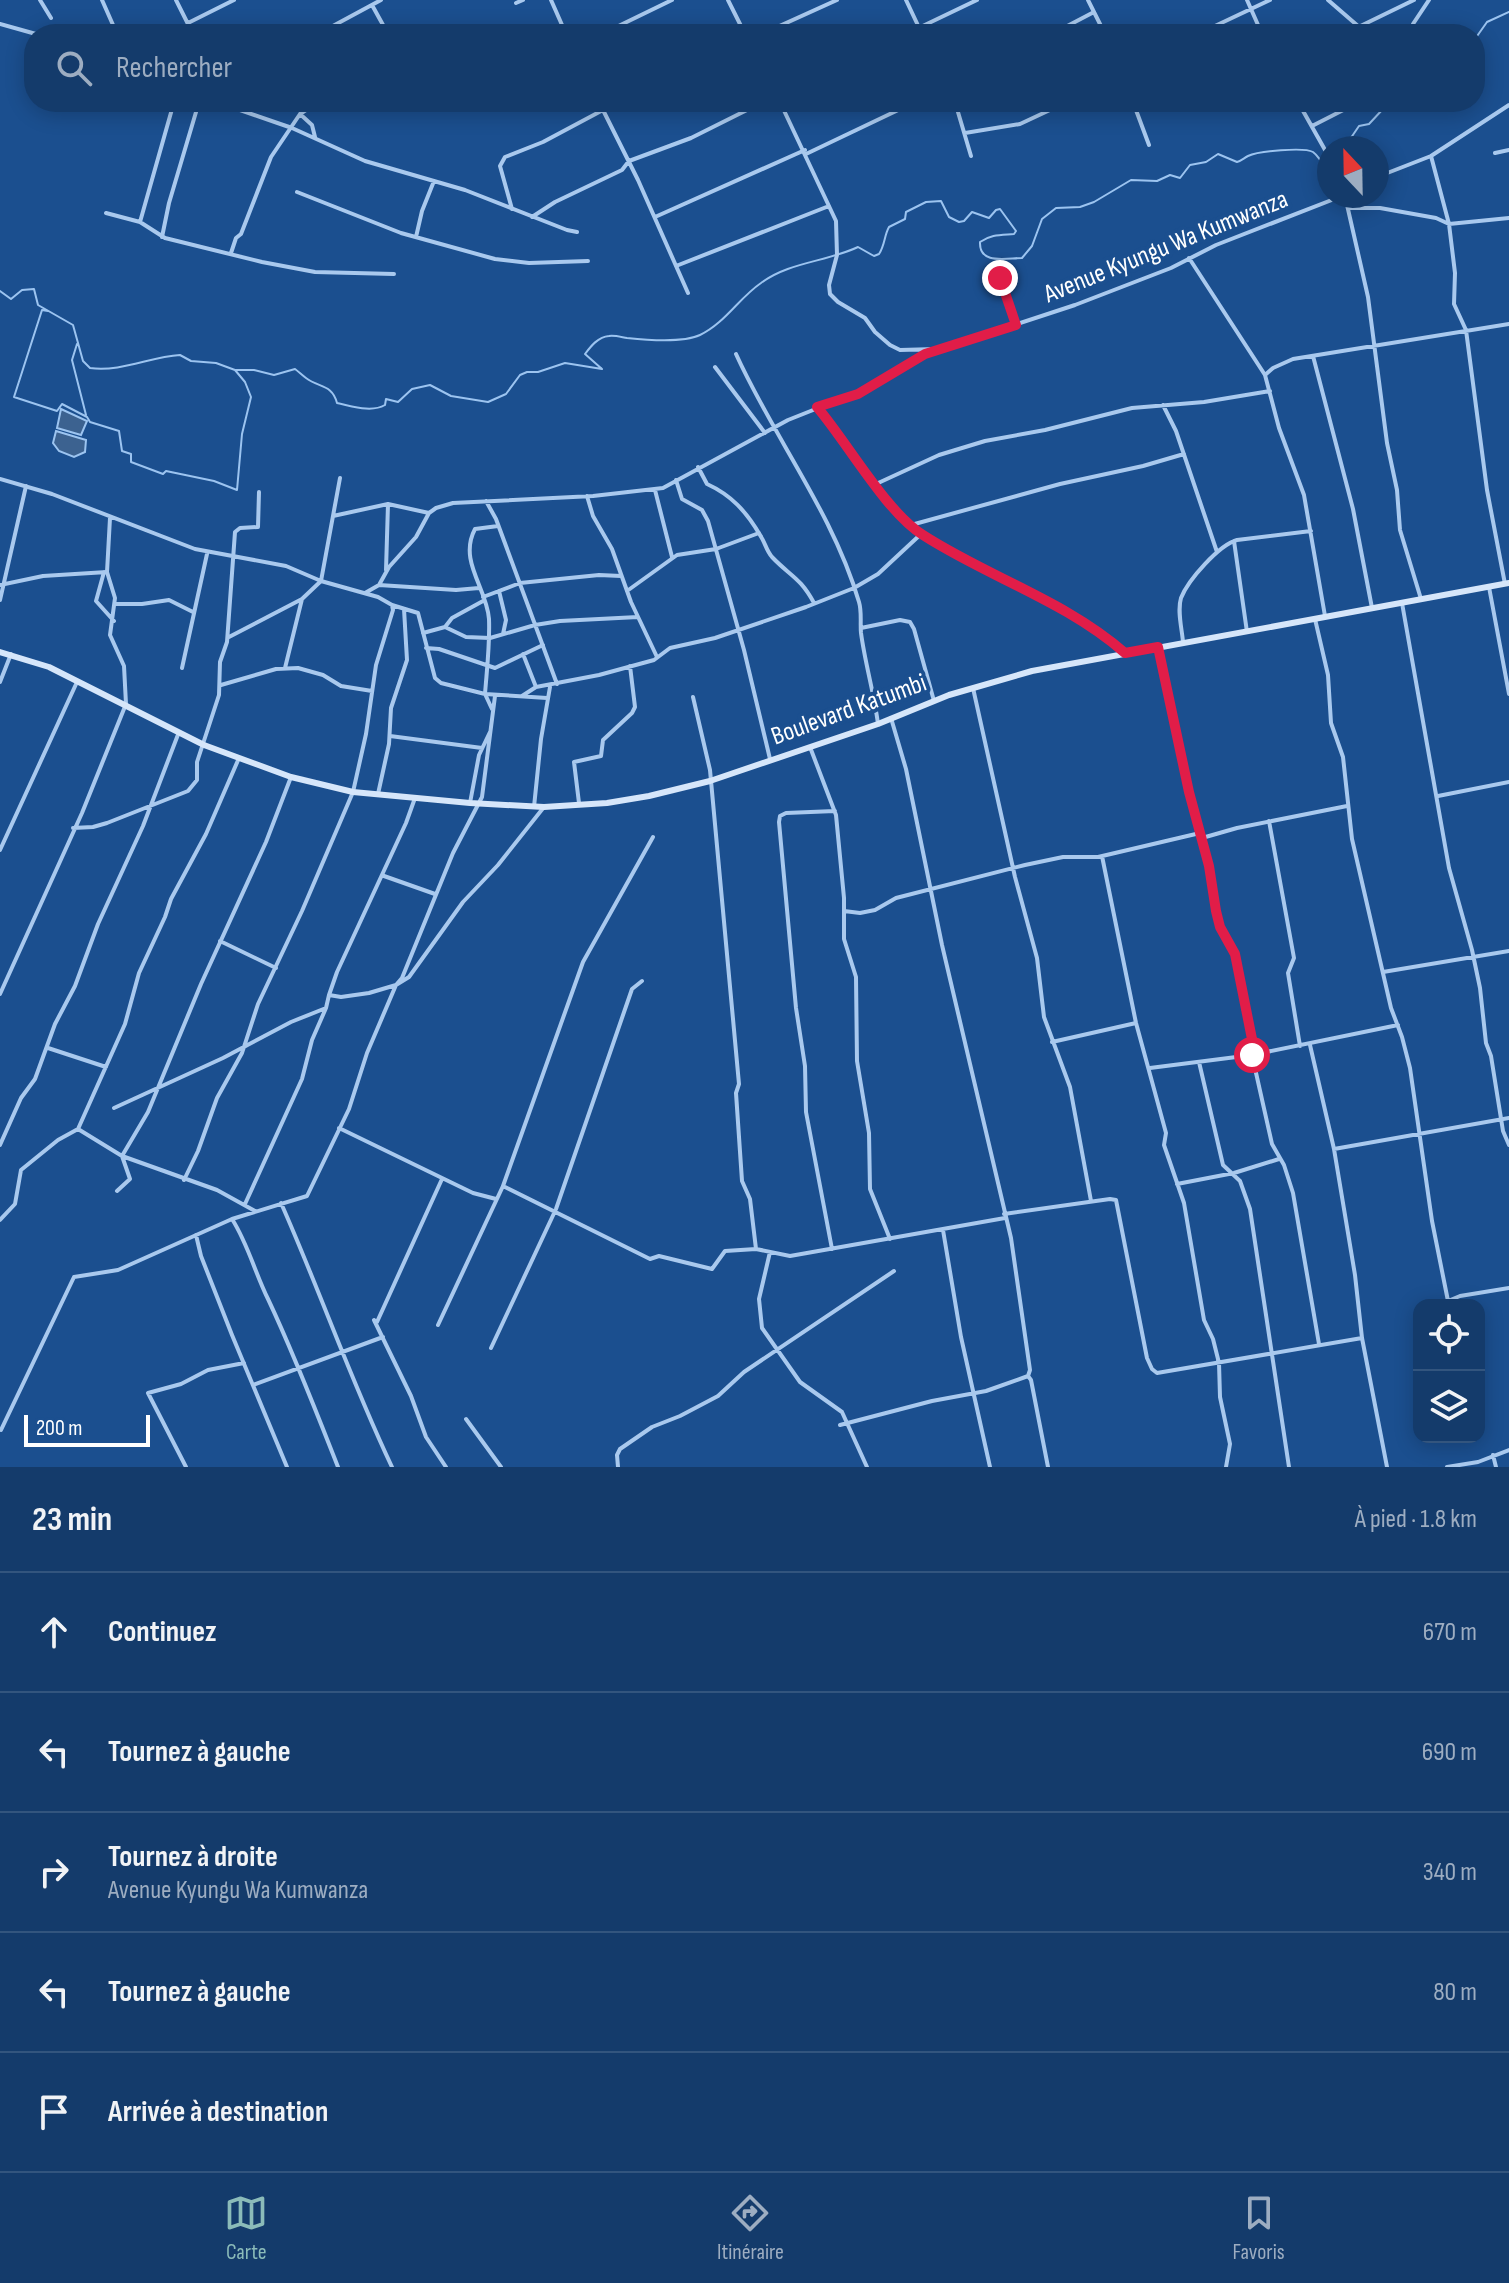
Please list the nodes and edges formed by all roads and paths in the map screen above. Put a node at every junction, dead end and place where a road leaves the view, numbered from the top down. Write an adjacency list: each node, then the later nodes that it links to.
1 (40, 0): 23 (street)
2 (102, 0): 28 (street)
3 (176, 0): 26 (street)
4 (234, 0): 26 (street)
5 (381, 0): 20 (street)
6 (523, 0): 19 (street)
7 (551, 0): 31 (street)
8 (672, 0): 32 (street)
9 (728, 0): 33 (street)
10 (837, 0): 34 (street)
11 (906, 0): 35 (street)
12 (977, 0): 36 (street)
13 (1088, 0): 22 (street)
14 (1247, 0): 21 (street)
15 (1270, 0): 21 (street)
16 (1328, 0): 24 (street)
17 (1414, 0): 25 (street)
18 (1429, 0): 43 (street)
19 (516, 3)
20 (372, 5): 29 (street); 30 (street)
21 (1251, 8): 39 (street); 40 (street)
22 (1094, 12): 37 (street); 38 (street)
23 (51, 18)
24 (1353, 22): 25 (street); 41 (street)
25 (1367, 22): 42 (street)
26 (188, 23)
27 (1, 24): 44 (street); 45 (street)
28 (113, 24)
29 (337, 24)
30 (382, 24)
31 (562, 24)
32 (623, 24)
33 (740, 24)
34 (784, 24)
35 (917, 24)
36 (933, 24)
37 (1071, 24)
38 (1100, 24)
39 (1218, 24)
40 (1258, 24)
41 (1356, 24)
42 (1362, 24)
43 (1413, 24)
44 (0, 31)
45 (24, 31)
46 (1509, 105): 72 (street)
47 (171, 112): 86 (street)
48 (196, 112): 89 (street)
49 (246, 112): 63 (street)
50 (303, 112): 61 (street)
51 (597, 112): 81 (street)
52 (604, 112): 73 (street)
53 (743, 112): 73 (street)
54 (785, 112): 69 (street)
55 (893, 112): 69 (street)
56 (958, 112): 64 (street)
57 (1046, 112): 64 (street)
58 (1137, 112): 67 (street)
59 (1304, 112): 62 (street)
60 (1339, 112): 62 (street)
61 (300, 114): 63 (street); 66 (street)
62 (1312, 126): 65 (street)
63 (292, 128): 66 (street); 91 (street)
64 (965, 133): 71 (street)
65 (1317, 136)
66 (315, 137): 75 (street)
67 (1149, 145)
68 (1509, 150): 70 (street)
69 (806, 152): 77 (street); 84 (street)
70 (1495, 153)
71 (971, 156)
72 (1431, 156): 74 (street); 87 (street)
73 (629, 161): 83 (street); 84 (street)
74 (1389, 172)
75 (434, 181): 81 (street); 90 (street)
76 (297, 192): 90 (street)
77 (829, 206): 94 (street); 102 (street)
78 (1317, 206): 92 (street, Avenue Kyungu Wa Kumwanza)
79 (1349, 208): 101 (street)
80 (1380, 208): 87 (street)
81 (512, 209): 83 (street)
82 (106, 213): 86 (street)
83 (532, 217): 88 (street)
84 (655, 217): 94 (street)
85 (1509, 218): 87 (street)
86 (140, 222): 89 (street)
87 (1449, 224): 100 (street)
88 (577, 232)
89 (162, 237): 91 (street)
90 (416, 237): 93 (street)
91 (231, 253): 95 (street)
92 (1189, 258): 99 (street, Avenue Kyungu Wa Kumwanza); 106 (street)
93 (588, 261)
94 (676, 266): 97 (street)
95 (394, 274)
96 (1000, 278): 99 (street)
97 (688, 293)
98 (1509, 324): 100 (street)
99 (1016, 325): 102 (street, Avenue Kyungu Wa Kumwanza)
100 (1466, 330): 101 (street); 143 (street)
101 (1375, 346): 104 (street); 154 (street)
102 (943, 348): 109 (street, Avenue Kyungu Wa Kumwanza)
103 (736, 354): 110 (street)
104 (1313, 356): 106 (street); 160 (street)
105 (715, 367): 111 (street)
106 (1265, 375): 107 (street)
107 (1270, 391): 108 (street); 129 (street)
108 (1163, 405): 112 (street); 117 (street)
109 (817, 407): 110 (street, Avenue Kyungu Wa Kumwanza); 117 (street)
110 (773, 429): 111 (street, Avenue Kyungu Wa Kumwanza); 148 (street)
111 (765, 433): 113 (street, Avenue Kyungu Wa Kumwanza)
112 (1184, 454): 127 (street); 135 (street)
113 (698, 467): 116 (street, Avenue Kyungu Wa Kumwanza); 130 (street)
114 (340, 478): 125 (street)
115 (0, 479): 118 (street)
116 (676, 480): 119 (street, Avenue Kyungu Wa Kumwanza); 133 (street)
117 (876, 484): 127 (street)
118 (26, 486): 126 (street); 144 (street)
119 (655, 490): 121 (street, Avenue Kyungu Wa Kumwanza); 137 (street)
120 (259, 492): 136 (street)
121 (587, 496): 122 (street, Avenue Kyungu Wa Kumwanza); 140 (street)
122 (486, 501): 124 (street, Avenue Kyungu Wa Kumwanza); 128 (street)
123 (388, 504): 124 (street); 125 (street); 139 (street)
124 (429, 513): 139 (street)
125 (333, 516): 141 (street)
126 (110, 518): 134 (street); 138 (street)
127 (911, 525): 131 (street)
128 (498, 526): 142 (street); 147 (street)
129 (1311, 531): 132 (street); 163 (street)
130 (759, 533): 133 (street); 156 (street)
131 (921, 534): 148 (street); 183 (street)
132 (1234, 541): 135 (street); 173 (street)
133 (716, 549): 137 (street); 170 (street)
134 (207, 552): 136 (street); 162 (street)
135 (1217, 552): 178 (street)
136 (234, 557): 141 (street); 171 (street)
137 (672, 557): 150 (street)
138 (106, 572): 144 (street); 158 (street); 166 (street)
139 (386, 572): 145 (street)
140 (621, 576): 142 (street); 150 (street)
141 (321, 581): 151 (street); 153 (street)
142 (520, 583): 149 (street); 167 (street)
143 (1507, 583): 146 (street, Boulevard Katumbi)
144 (2, 585): 155 (street)
145 (379, 585): 147 (street); 151 (street)
146 (1489, 587): 154 (street, Boulevard Katumbi); 199 (street)
147 (479, 588): 152 (street)
148 (854, 588): 156 (street); 169 (street)
149 (499, 591): 152 (street); 175 (street)
150 (627, 591): 164 (street)
151 (365, 593): 159 (street)
152 (483, 598): 168 (street); 177 (street)
153 (302, 599): 172 (street); 190 (street)
154 (1421, 599): 157 (street, Boulevard Katumbi)
155 (0, 600)
156 (814, 603): 170 (street)
157 (1402, 603): 160 (street, Boulevard Katumbi); 222 (street)
158 (115, 604): 162 (street); 166 (street)
159 (392, 605): 161 (street); 197 (street)
160 (1372, 608): 163 (street, Boulevard Katumbi)
161 (404, 609): 174 (street); 211 (street)
162 (193, 612): 189 (street)
163 (1325, 616): 165 (street, Boulevard Katumbi)
164 (638, 617): 167 (street); 186 (street)
165 (1315, 619): 173 (street, Boulevard Katumbi); 228 (street)
166 (114, 621): 205 (street)
167 (535, 625): 175 (street); 179 (street)
168 (445, 627): 174 (street); 177 (street)
169 (861, 628): 204 (street); 208 (street)
170 (736, 629): 186 (street); 216 (street)
171 (228, 630): 172 (street); 176 (street)
172 (238, 630): 176 (street)
173 (1247, 632): 178 (street, Boulevard Katumbi)
174 (423, 633): 181 (street)
175 (503, 634): 177 (street)
176 (228, 637): 193 (street)
177 (490, 638): 188 (street)
178 (1183, 642): 180 (street, Boulevard Katumbi)
179 (543, 645): 185 (street); 194 (street)
180 (1158, 647): 183 (street, Boulevard Katumbi); 234 (street)
181 (426, 648): 188 (street); 198 (street)
182 (0, 652): 184 (street, Boulevard Katumbi)
183 (1125, 653): 196 (street, Boulevard Katumbi)
184 (11, 654): 191 (street, Boulevard Katumbi); 192 (street)
185 (523, 654): 188 (street); 195 (street)
186 (657, 657): 187 (street)
187 (630, 666): 194 (street); 227 (street)
188 (488, 667): 198 (street)
189 (182, 668)
190 (285, 668): 193 (street); 197 (street)
191 (78, 680): 205 (street, Boulevard Katumbi); 236 (street)
192 (0, 682)
193 (221, 685): 212 (street)
194 (554, 685): 195 (street); 203 (street)
195 (536, 687): 201 (street)
196 (973, 688): 204 (street, Boulevard Katumbi); 238 (street)
197 (372, 691): 220 (street)
198 (485, 694): 200 (street); 206 (street)
199 (1509, 694)
200 (495, 696): 201 (street); 206 (street)
201 (522, 696): 203 (street)
202 (693, 697): 218 (street)
203 (547, 698): 229 (street)
204 (934, 701): 207 (street, Boulevard Katumbi)
205 (126, 704): 210 (street, Boulevard Katumbi); 233 (street)
206 (493, 711): 209 (street)
207 (891, 718): 208 (street, Boulevard Katumbi); 240 (street)
208 (878, 724): 213 (street, Boulevard Katumbi)
209 (491, 730): 214 (street); 225 (street)
210 (179, 732): 212 (street, Boulevard Katumbi); 226 (street)
211 (390, 736): 214 (street); 221 (street)
212 (204, 745): 215 (street, Boulevard Katumbi); 226 (street)
213 (810, 747): 216 (street, Boulevard Katumbi); 231 (street)
214 (482, 748): 224 (street)
215 (239, 758): 217 (street, Boulevard Katumbi); 262 (street)
216 (770, 760): 218 (street, Boulevard Katumbi)
217 (291, 777): 220 (street, Boulevard Katumbi); 243 (street)
218 (710, 781): 227 (street, Boulevard Katumbi); 293 (street)
219 (1509, 782): 222 (street)
220 (353, 792): 221 (street, Boulevard Katumbi); 246 (street)
221 (378, 794): 223 (street, Boulevard Katumbi)
222 (1438, 796): 245 (street)
223 (415, 798): 224 (street, Boulevard Katumbi); 239 (street)
224 (470, 803): 225 (street, Boulevard Katumbi)
225 (479, 803): 229 (street, Boulevard Katumbi); 241 (street)
226 (151, 804): 233 (street); 259 (street)
227 (579, 805): 230 (street, Boulevard Katumbi)
228 (1347, 806): 232 (street); 247 (street)
229 (534, 807): 230 (street, Boulevard Katumbi)
230 (544, 807): 249 (street)
231 (835, 811): 242 (street); 294 (street)
232 (1269, 821): 234 (street); 257 (street)
233 (73, 828): 250 (street)
234 (1201, 836): 237 (street); 260 (street)
235 (653, 837): 279 (street)
236 (0, 850)
237 (1102, 856): 238 (street); 253 (street)
238 (1013, 869): 240 (street); 255 (street)
239 (384, 876): 241 (street); 251 (street)
240 (931, 890): 242 (street); 287 (street)
241 (435, 894): 249 (street)
242 (844, 911): 292 (street)
243 (220, 941): 246 (street); 264 (street)
244 (1509, 951): 245 (street)
245 (1474, 958): 247 (street); 266 (street)
246 (276, 968): 258 (street)
247 (1383, 972): 254 (street)
248 (642, 981): 286 (street)
249 (396, 985): 251 (street); 267 (street)
250 (0, 994)
251 (329, 995): 252 (street)
252 (326, 1008): 258 (street); 284 (street)
253 (1136, 1023): 255 (street); 263 (street)
254 (1398, 1025): 256 (street); 269 (street)
255 (1052, 1042): 282 (street)
256 (1310, 1045): 257 (street); 272 (street)
257 (1300, 1046): 260 (street)
258 (244, 1047): 264 (street); 277 (street)
259 (48, 1048): 262 (street); 270 (street)
260 (1252, 1055): 261 (street); 274 (street)
261 (1199, 1062): 263 (street); 275 (street)
262 (106, 1067): 268 (street)
263 (1150, 1068): 278 (street)
264 (158, 1089): 265 (street); 273 (street)
265 (114, 1108)
266 (1506, 1119): 269 (street); 271 (street)
267 (339, 1128): 276 (street); 283 (street)
268 (78, 1129): 273 (street); 289 (street)
269 (1419, 1134): 272 (street); 297 (street)
270 (0, 1145)
271 (1509, 1145)
272 (1334, 1149): 300 (street)
273 (122, 1156): 277 (street); 280 (street)
274 (1280, 1158): 275 (street); 301 (street)
275 (1234, 1173): 278 (street); 305 (street)
276 (442, 1179): 281 (street); 299 (street)
277 (184, 1180): 284 (street)
278 (1177, 1184): 307 (street)
279 (503, 1186): 281 (street); 286 (street)
280 (117, 1191)
281 (496, 1199): 298 (street)
282 (1091, 1201): 287 (street); 307 (street)
283 (281, 1203): 285 (street); 304 (street)
284 (245, 1204): 285 (street)
285 (255, 1211): 288 (street)
286 (555, 1211): 293 (street); 302 (street)
287 (1005, 1216): 290 (street); 309 (street)
288 (232, 1219): 291 (street); 308 (street)
289 (0, 1220)
290 (943, 1229): 292 (street); 311 (street)
291 (196, 1235): 306 (street); 315 (street)
292 (890, 1239): 294 (street)
293 (756, 1249): 295 (street)
294 (832, 1249): 295 (street)
295 (770, 1252): 303 (street)
296 (894, 1271): 303 (street)
297 (1509, 1288)
298 (438, 1325)
299 (383, 1337): 304 (street); 322 (street)
300 (1362, 1338): 301 (street); 330 (street)
301 (1319, 1344): 305 (street)
302 (491, 1348)
303 (778, 1350): 313 (street); 324 (street)
304 (342, 1352): 308 (street); 321 (street)
305 (1274, 1352): 307 (street); 329 (street)
306 (244, 1363): 310 (street); 318 (street)
307 (1219, 1363): 328 (street)
308 (299, 1368): 310 (street); 320 (street)
309 (1028, 1376): 311 (street); 327 (street)
310 (253, 1385): 319 (street)
311 (973, 1393): 313 (street); 326 (street)
312 (466, 1419): 323 (street)
313 (847, 1424): 314 (street); 325 (street)
314 (840, 1425)
315 (1, 1430)
316 (1509, 1450): 317 (street)
317 (1493, 1455): 331 (street); 332 (street)
318 (186, 1467)
319 (287, 1467)
320 (338, 1467)
321 (392, 1467)
322 (446, 1467)
323 (501, 1467)
324 (618, 1467)
325 (867, 1467)
326 (990, 1467)
327 (1048, 1467)
328 (1226, 1467)
329 (1289, 1467)
330 (1387, 1467)
331 (1447, 1467)
332 (1496, 1467)

